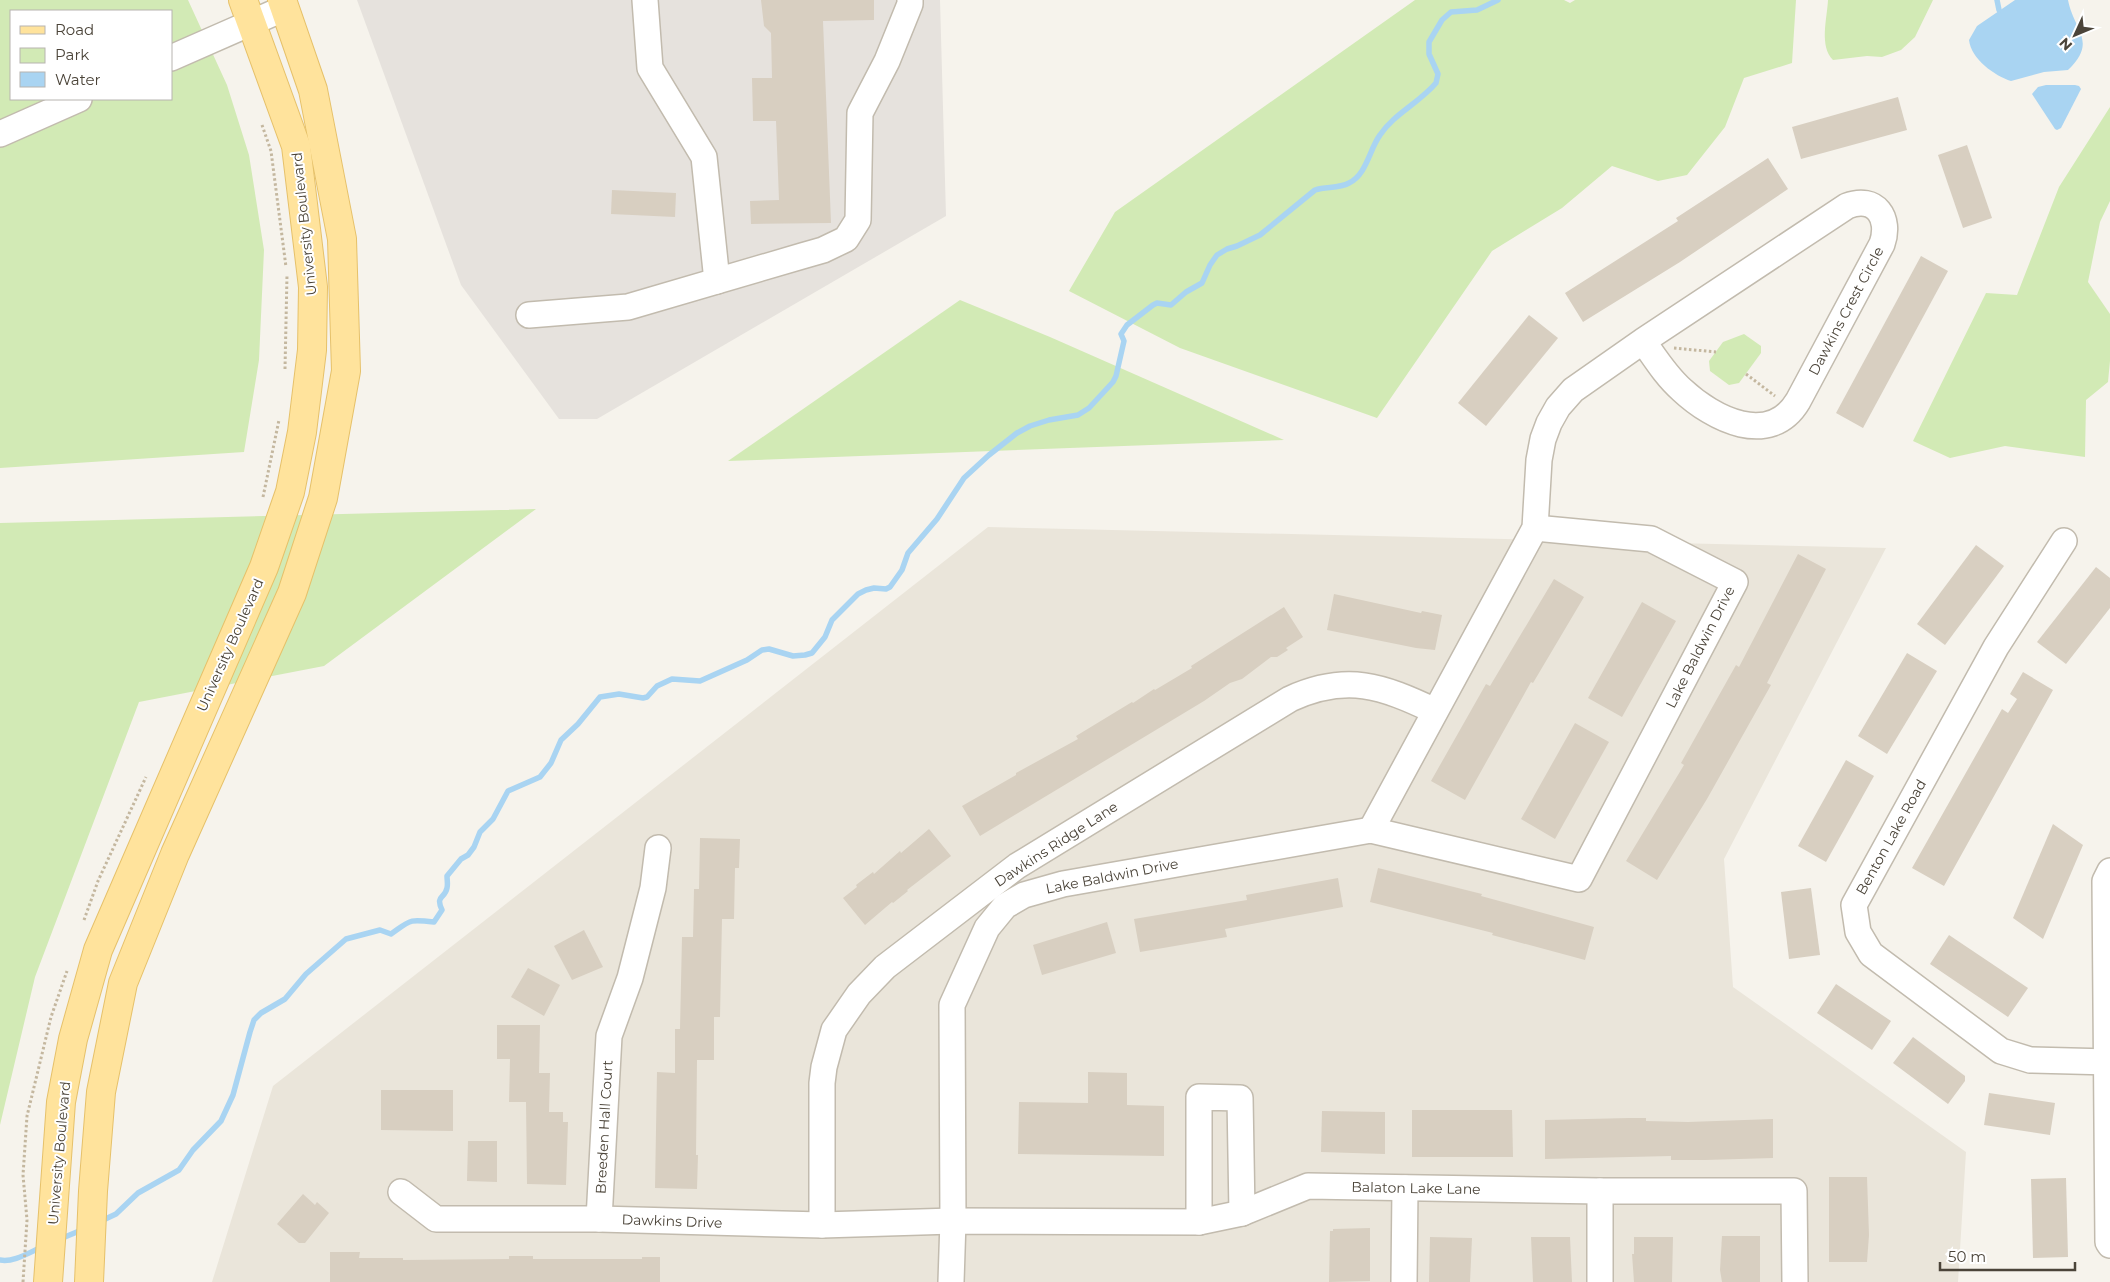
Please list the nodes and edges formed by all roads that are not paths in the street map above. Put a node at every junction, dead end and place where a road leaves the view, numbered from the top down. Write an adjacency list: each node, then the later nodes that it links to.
1 (645, 0): 8 (street)
2 (910, 0): 8 (street)
3 (284, 4): 4 (street); 27 (main road, University Boulevard)
4 (247, 11): 5 (street); 28 (main road, University Boulevard)
5 (172, 57)
6 (77, 100): 7 (street)
7 (0, 134)
8 (717, 281): 9 (street)
9 (529, 315)
10 (1643, 341): 10 (street, Dawkins Crest Circle); 11 (street, Dawkins Crest Circle)
11 (1535, 528): 13 (street); 14 (street, Lake Baldwin Drive)
12 (2064, 541): 17 (street, Benton Lake Road)
13 (1435, 711): 14 (street); 25 (street, Dawkins Ridge Lane)
14 (1370, 830): 23 (street, Lake Baldwin Drive)
15 (658, 848): 22 (street, Breeden Hall Court)
16 (2110, 871): 17 (street)
17 (2108, 1062): 26 (street)
18 (1405, 1188): 19 (street, Balaton Lake Lane); 21 (street, Balaton Lake Lane); 30 (street)
19 (1600, 1191): 31 (street); 32 (street, Balaton Lake Lane)
20 (401, 1192): 22 (street, Dawkins Drive)
21 (1242, 1213): 24 (street, Balaton Lake Lane); 24 (street)
22 (599, 1219): 25 (street, Dawkins Drive)
23 (953, 1221): 24 (street, Balaton Lake Lane); 25 (street, Dawkins Drive); 29 (street, Lake Baldwin Drive)
24 (1199, 1222)
25 (822, 1225)
26 (2110, 1245)
27 (89, 1269)
28 (49, 1278)
29 (951, 1282)
30 (1404, 1282)
31 (1600, 1282)
32 (1795, 1282)

